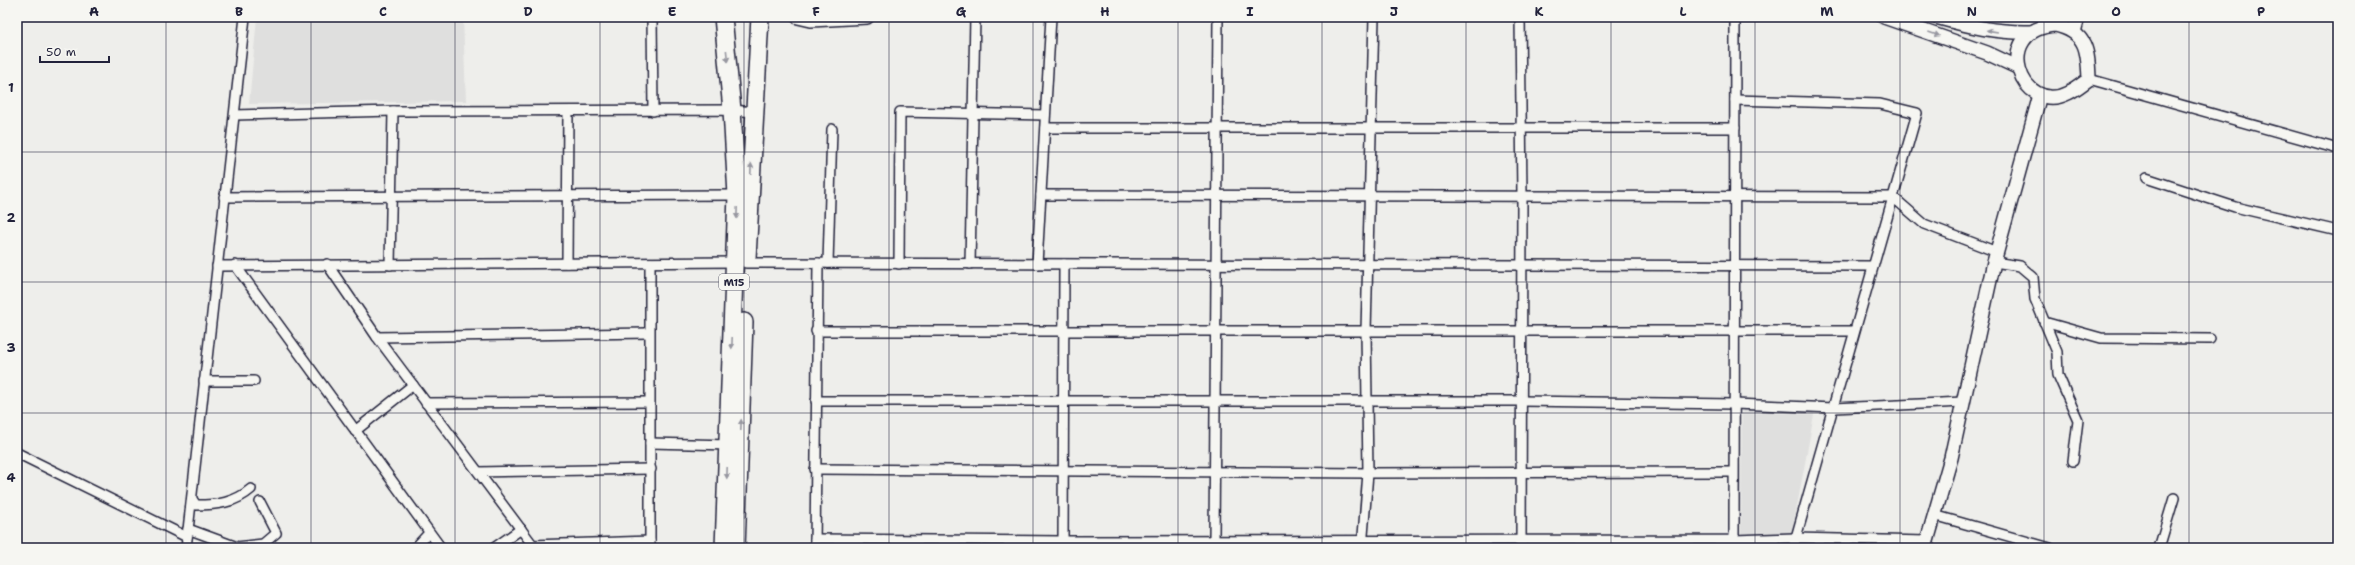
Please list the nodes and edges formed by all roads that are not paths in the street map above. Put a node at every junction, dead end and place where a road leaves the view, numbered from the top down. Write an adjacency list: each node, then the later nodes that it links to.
1 (245, 17): 30 (street)
2 (652, 17): 26 (street)
3 (723, 17): 24 (highway, M15, one-way to 24)
4 (760, 17): 28 (highway, M15)
5 (798, 17): 6 (street)
6 (867, 17)
7 (975, 17): 29 (street)
8 (1050, 17): 31 (street)
9 (1218, 17): 33 (street)
10 (1374, 17): 34 (street)
11 (1520, 17): 35 (street)
12 (1735, 17): 23 (street)
13 (1884, 17): 20 (street, one-way to 20)
14 (1936, 17): 16 (street)
15 (2078, 17): 19 (street)
16 (1949, 19): 18 (street, one-way to 16)
17 (2047, 22): 18 (street); 19 (street)
18 (2031, 32): 20 (street)
19 (2074, 32): 21 (street)
20 (2017, 66): 22 (street)
21 (2089, 79): 22 (street); 38 (street)
22 (2040, 95): 51 (street)
23 (1735, 100): 36 (street); 49 (street)
24 (732, 110): 26 (street); 28 (street); 41 (highway, M15)
25 (393, 111): 27 (street); 30 (street); 48 (street)
26 (652, 111): 27 (street)
27 (568, 112): 40 (street)
28 (754, 112): 54 (highway, M15, one-way to 28)
29 (974, 114): 31 (street); 58 (street); 59 (street)
30 (235, 115): 47 (street)
31 (1045, 115): 32 (street)
32 (1044, 128): 33 (street); 42 (street)
33 (1217, 128): 34 (street); 43 (street)
34 (1371, 128): 35 (street); 44 (street)
35 (1522, 128): 36 (street); 45 (street)
36 (1735, 128): 46 (street)
37 (832, 129): 56 (street)
38 (2338, 149)
39 (2146, 178): 50 (street)
40 (567, 195): 41 (street); 48 (street); 52 (street)
41 (738, 195): 54 (highway, M15, one-way to 54)
42 (1041, 195): 43 (street); 60 (street)
43 (1217, 196): 44 (street); 62 (street)
44 (1370, 196): 45 (street); 65 (street)
45 (1522, 196): 46 (street); 66 (street)
46 (1734, 196): 49 (street); 68 (street)
47 (224, 197): 48 (street); 67 (street)
48 (391, 197): 64 (street)
49 (1893, 197): 51 (street); 69 (street)
50 (2338, 231)
51 (1996, 257): 70 (street); 90 (street)
52 (567, 263): 53 (street); 64 (street)
53 (650, 263): 54 (street); 78 (street)
54 (741, 263): 55 (street); 96 (highway, M15)
55 (818, 263): 56 (street); 71 (street)
56 (828, 263): 58 (street)
57 (327, 264): 63 (street); 64 (street); 79 (street)
58 (899, 264): 59 (street)
59 (970, 264): 60 (street)
60 (1037, 264): 61 (street)
61 (1064, 264): 62 (street); 72 (street)
62 (1216, 264): 65 (street); 73 (street)
63 (235, 265): 67 (street); 94 (street)
64 (390, 265)
65 (1368, 265): 66 (street); 74 (street)
66 (1522, 265): 68 (street); 75 (street)
67 (217, 266): 82 (street)
68 (1734, 266): 69 (street); 76 (street)
69 (1873, 266): 77 (street)
70 (2044, 322): 80 (street); 98 (street)
71 (816, 331): 72 (street); 84 (street)
72 (1063, 331): 73 (street); 85 (street)
73 (1215, 331): 74 (street); 86 (street)
74 (1366, 331): 75 (street); 87 (street)
75 (1522, 331): 76 (street); 89 (street)
76 (1734, 331): 77 (street); 92 (street)
77 (1854, 331): 93 (street)
78 (649, 333): 79 (street); 88 (street)
79 (377, 337): 83 (street)
80 (2210, 339)
81 (254, 381): 82 (street)
82 (204, 382): 109 (street)
83 (413, 385): 91 (street); 94 (street)
84 (816, 401): 85 (street); 99 (street)
85 (1062, 401): 86 (street); 101 (street)
86 (1215, 401): 87 (street); 103 (street)
87 (1367, 401): 89 (street); 106 (street)
88 (649, 402): 91 (street); 95 (street)
89 (1522, 402): 92 (street); 104 (street)
90 (1963, 402): 93 (street); 111 (street)
91 (426, 403): 102 (street)
92 (1734, 404): 93 (street); 105 (street)
93 (1834, 408): 115 (street)
94 (355, 431): 114 (street)
95 (650, 443): 96 (street); 100 (street)
96 (734, 445): 131 (highway, M15, one-way to 131); 132 (highway, M15)
97 (17, 453): 113 (street)
98 (2072, 462)
99 (815, 469): 101 (street); 118 (street)
100 (651, 470): 102 (street); 117 (street)
101 (1064, 470): 103 (street); 119 (street)
102 (479, 472): 112 (street)
103 (1214, 472): 106 (street); 116 (street)
104 (1521, 472): 105 (street); 106 (street); 121 (street)
105 (1733, 472): 124 (street)
106 (1368, 473): 120 (street)
107 (251, 490): 109 (street)
108 (2174, 498): 136 (street)
109 (192, 500): 113 (street)
110 (260, 502): 113 (street)
111 (1934, 515): 125 (street); 135 (street)
112 (521, 528): 126 (street); 130 (street)
113 (188, 533): 127 (street)
114 (429, 533): 128 (street); 129 (street)
115 (1794, 538): 124 (street); 125 (street); 134 (street)
116 (1214, 540): 119 (street); 120 (street); 133 (street)
117 (650, 544): 126 (street)
118 (815, 544): 119 (street)
119 (1062, 544)
120 (1362, 544): 121 (street)
121 (1521, 544): 122 (street)
122 (1586, 544): 123 (street)
123 (1659, 544): 124 (street)
124 (1734, 544)
125 (1926, 545)
126 (534, 546)
127 (186, 548)
128 (415, 548)
129 (441, 548)
130 (494, 548)
131 (724, 548)
132 (736, 548)
133 (1208, 548)
134 (1792, 548)
135 (2050, 548)
136 (2159, 548)

